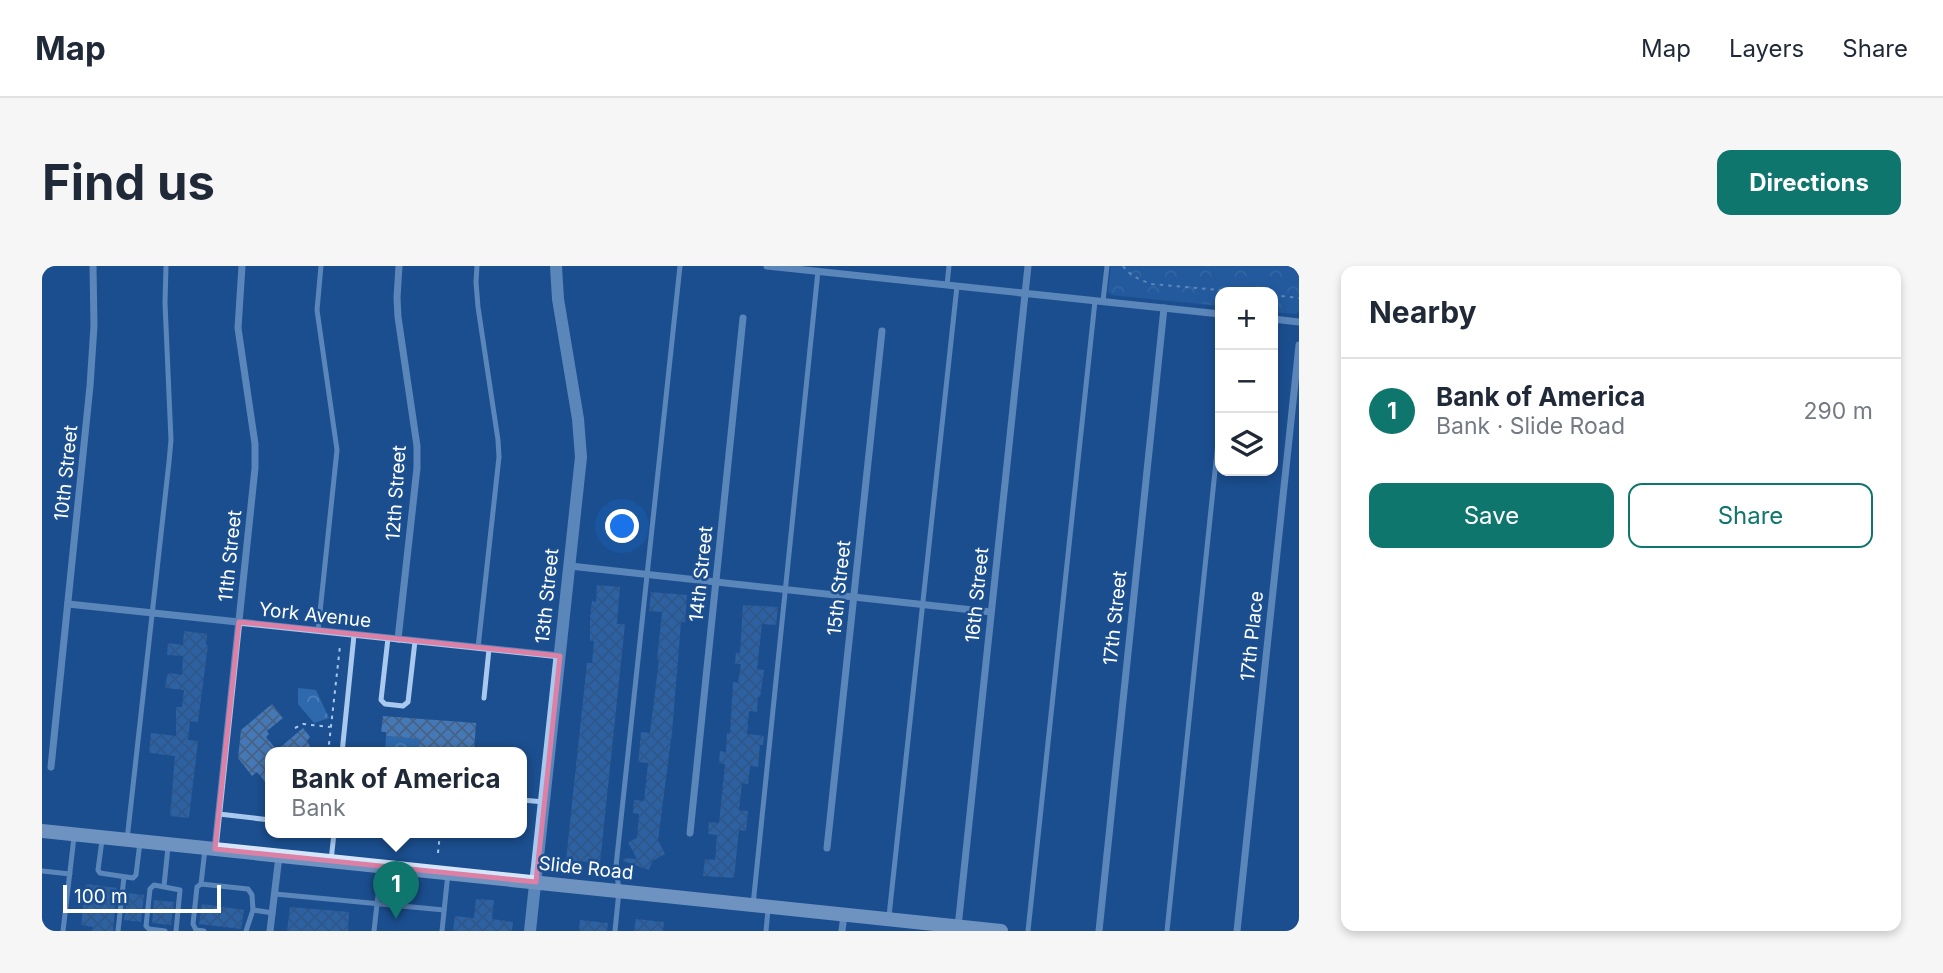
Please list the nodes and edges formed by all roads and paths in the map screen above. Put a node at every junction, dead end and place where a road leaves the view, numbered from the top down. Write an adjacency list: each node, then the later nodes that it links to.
1 (93, 266): 38 (street, 10th Street)
2 (166, 266): 41 (lane)
3 (242, 266): 42 (street, 11th Street)
4 (321, 266): 43 (lane)
5 (399, 266): 46 (street, 12th Street)
6 (477, 266): 49 (lane)
7 (556, 266): 33 (street, 13th Street)
8 (680, 266): 34 (lane)
9 (767, 266): 15 (street)
10 (869, 266): 17 (street)
11 (949, 266): 18 (lane)
12 (1028, 266): 21 (street, 16th Street)
13 (1107, 266): 24 (lane)
14 (1124, 266): 20 (path)
15 (792, 267): 16 (street)
16 (818, 271): 17 (street); 36 (lane)
17 (868, 277): 18 (street)
18 (947, 285): 19 (street)
19 (957, 286): 21 (street); 39 (lane)
20 (1215, 290)
21 (1025, 293): 24 (street); 40 (street, 16th Street)
22 (1278, 296): 23 (path)
23 (1297, 298)
24 (1099, 301): 25 (street); 111 (lane)
25 (1164, 308): 26 (street); 112 (street, 17th Street)
26 (1215, 313)
27 (743, 318): 35 (street, 14th Street)
28 (1278, 320): 29 (street)
29 (1299, 322)
30 (881, 331): 37 (street, 15th Street)
31 (1299, 345): 114 (street, 17th Place)
32 (1215, 471): 113 (lane)
33 (569, 566): 34 (street); 51 (street, 13th Street)
34 (646, 575): 35 (street); 85 (lane)
35 (716, 584): 36 (street); 65 (street, 14th Street)
36 (786, 591): 37 (street); 88 (lane)
37 (854, 598): 39 (street); 73 (street, 15th Street)
38 (68, 604): 41 (street, York Avenue); 59 (street, 10th Street)
39 (921, 605): 40 (street); 94 (lane)
40 (991, 612): 96 (street, 16th Street)
41 (154, 613): 42 (street, York Avenue); 70 (lane)
42 (239, 622): 43 (street, York Avenue); 62 (street, 11th Street)
43 (318, 631): 44 (street, York Avenue)
44 (354, 635): 45 (street, York Avenue); 58 (lane)
45 (388, 638): 46 (street, York Avenue); 47 (lane)
46 (398, 639): 47 (street, York Avenue)
47 (415, 641): 49 (street, York Avenue)
48 (340, 646): 55 (path)
49 (478, 648): 50 (street, York Avenue)
50 (489, 649): 51 (street, York Avenue); 52 (lane)
51 (559, 656): 61 (street, 13th Street)
52 (484, 698)
53 (309, 718): 54 (path)
54 (303, 724): 55 (path); 56 (path)
55 (331, 727): 57 (path)
56 (295, 728)
57 (329, 747)
58 (343, 747)
59 (51, 767)
60 (527, 800): 61 (lane)
61 (544, 802): 82 (street, 13th Street)
62 (219, 814): 63 (lane); 72 (street, 11th Street)
63 (265, 819)
64 (42, 831): 66 (main road, Slide Road)
65 (690, 833)
66 (75, 834): 67 (main road, Slide Road); 80 (lane)
67 (102, 837): 70 (main road, Slide Road); 81 (lane)
68 (333, 838): 76 (lane)
69 (440, 838): 74 (path)
70 (133, 841): 71 (main road, Slide Road); 81 (lane)
71 (168, 844): 72 (main road, Slide Road); 84 (lane)
72 (210, 848): 75 (main road, Slide Road); 83 (lane)
73 (827, 848)
74 (438, 853)
75 (279, 856): 76 (main road, Slide Road); 86 (street)
76 (331, 861): 77 (main road, Slide Road)
77 (381, 866): 79 (main road, Slide Road); 87 (lane)
78 (42, 871): 80 (lane)
79 (448, 873): 82 (main road, Slide Road); 90 (lane)
80 (70, 874): 97 (lane)
81 (124, 877): 98 (lane)
82 (536, 883): 85 (main road, Slide Road); 106 (street, 13th Street)
83 (201, 884): 91 (lane); 101 (lane)
84 (164, 886): 99 (lane); 100 (lane)
85 (619, 891): 88 (main road, Slide Road); 107 (lane)
86 (275, 894): 87 (lane); 92 (street)
87 (377, 903): 90 (lane); 104 (lane)
88 (753, 905): 89 (main road, Slide Road)
89 (769, 907): 93 (main road, Slide Road); 108 (lane)
90 (444, 910): 105 (lane)
91 (253, 911): 92 (lane); 102 (lane)
92 (273, 913): 103 (street)
93 (844, 915): 94 (main road, Slide Road); 109 (street)
94 (889, 919): 95 (main road, Slide Road)
95 (918, 927): 96 (main road, Slide Road)
96 (958, 927): 110 (main road, Slide Road)
97 (63, 931)
98 (118, 931)
99 (164, 931)
100 (176, 931)
101 (204, 931)
102 (246, 931)
103 (270, 931)
104 (374, 931)
105 (442, 931)
106 (530, 931)
107 (615, 931)
108 (766, 931)
109 (842, 931)
110 (1000, 931)
111 (1028, 931)
112 (1099, 931)
113 (1167, 931)
114 (1237, 931)

